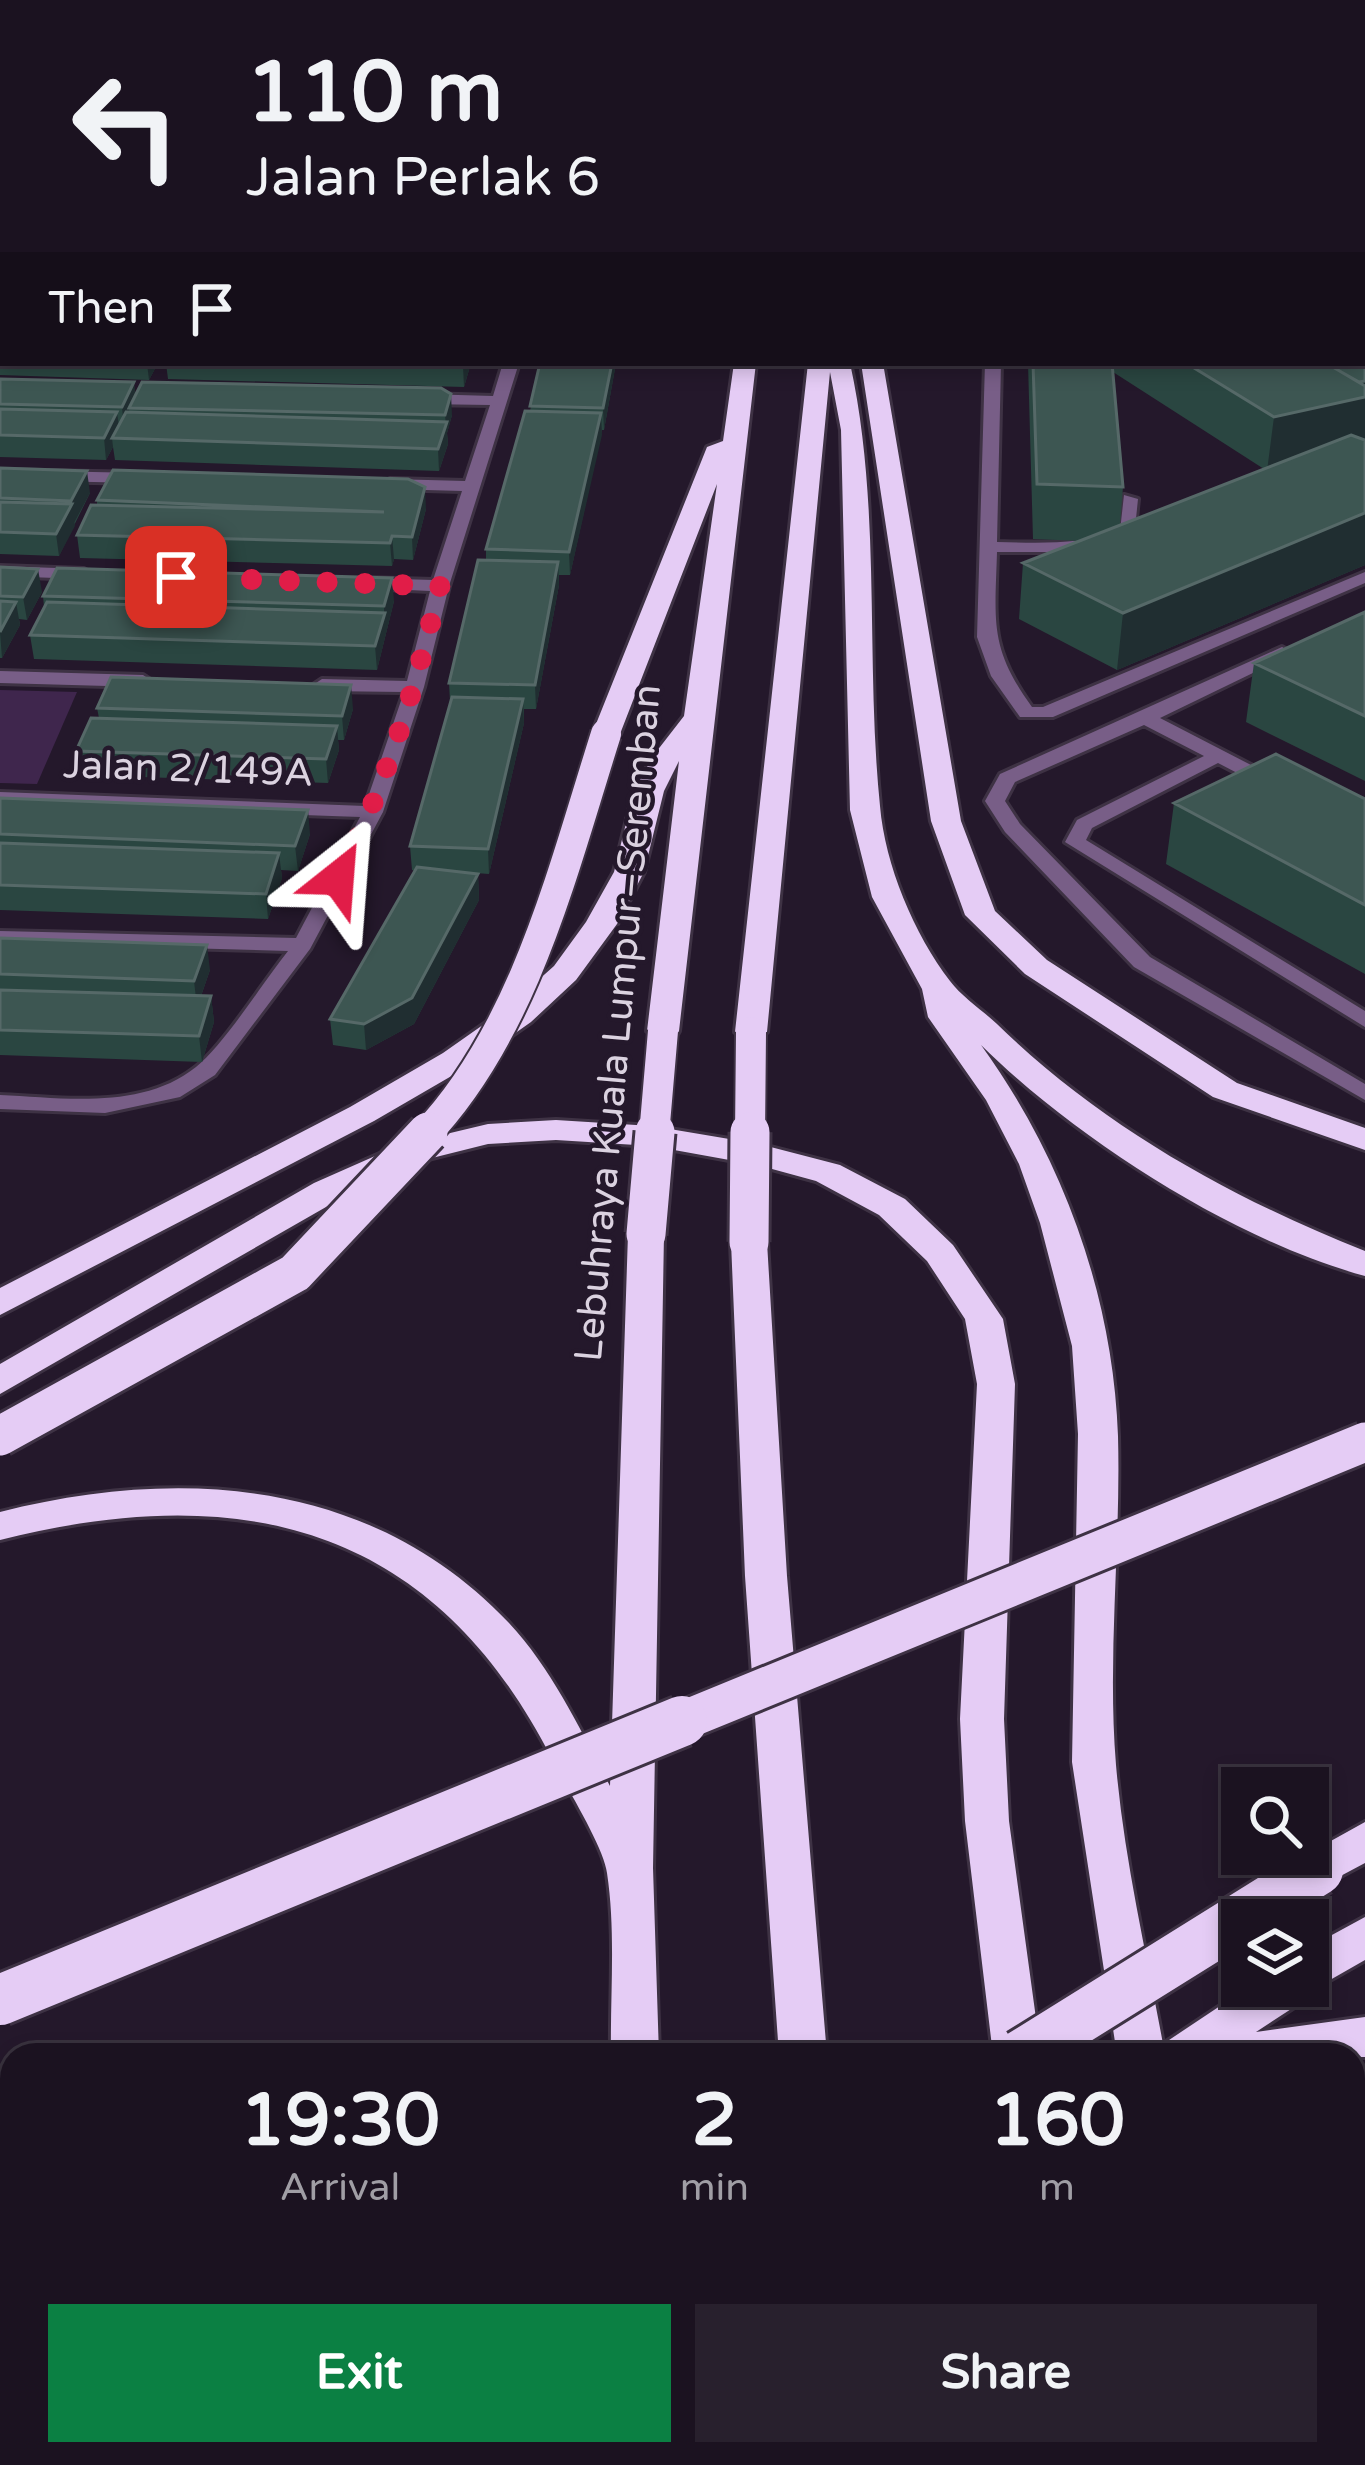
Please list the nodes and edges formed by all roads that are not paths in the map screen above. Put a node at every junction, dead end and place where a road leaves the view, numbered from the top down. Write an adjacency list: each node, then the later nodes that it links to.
1 (510, 366): 8 (street)
2 (820, 366): 54 (highway, bridge)
3 (840, 366): 33 (highway)
4 (872, 366): 37 (highway)
5 (993, 366): 14 (street)
6 (743, 376): 25 (highway, Lebuhraya Kuala Lumpur–Seremban); 43 (highway, bridge)
7 (404, 398): 8 (street)
8 (499, 401): 12 (street)
9 (0, 475): 10 (street)
10 (150, 478)
11 (380, 484): 12 (street)
12 (472, 486): 19 (street)
13 (1130, 499): 14 (street)
14 (988, 548): 17 (street)
15 (0, 571): 16 (street)
16 (116, 575)
17 (1365, 577)
18 (348, 583): 19 (street)
19 (440, 586): 24 (street)
20 (1305, 641): 26 (street)
21 (0, 677): 22 (street)
22 (161, 681)
23 (300, 684): 24 (street)
24 (415, 687): 30 (street)
25 (698, 717): 41 (highway); 47 (highway, Lebuhraya Kuala Lumpur–Seremban, bridge)
26 (1145, 718): 27 (street); 35 (street)
27 (1218, 756): 29 (street); 34 (street)
28 (0, 798): 30 (street, Jalan 2/149A)
29 (1302, 800)
30 (373, 812): 32 (street)
31 (0, 937): 32 (street)
32 (303, 945): 36 (street)
33 (938, 989): 38 (highway); 57 (highway)
34 (1365, 1020)
35 (1365, 1093)
36 (0, 1102)
37 (1365, 1140)
38 (1270, 1224): 39 (highway); 40 (highway)
39 (1365, 1245)
40 (1365, 1264)
41 (0, 1303)
42 (0, 1381): 55 (highway)
43 (0, 1436)
44 (1365, 1442): 50 (highway, bridge)
45 (0, 1526): 47 (highway)
46 (1365, 1840): 56 (highway, bridge)
47 (629, 1868): 53 (highway, Lebuhraya Kuala Lumpur–Seremban)
48 (1365, 1936): 49 (highway)
49 (1329, 1959)
50 (0, 2000)
51 (1256, 2007): 58 (highway)
52 (1365, 2037): 59 (highway)
53 (635, 2043)
54 (802, 2043)
55 (1017, 2043)
56 (1038, 2043)
57 (1139, 2043)
58 (1200, 2043)
59 (1324, 2043)

